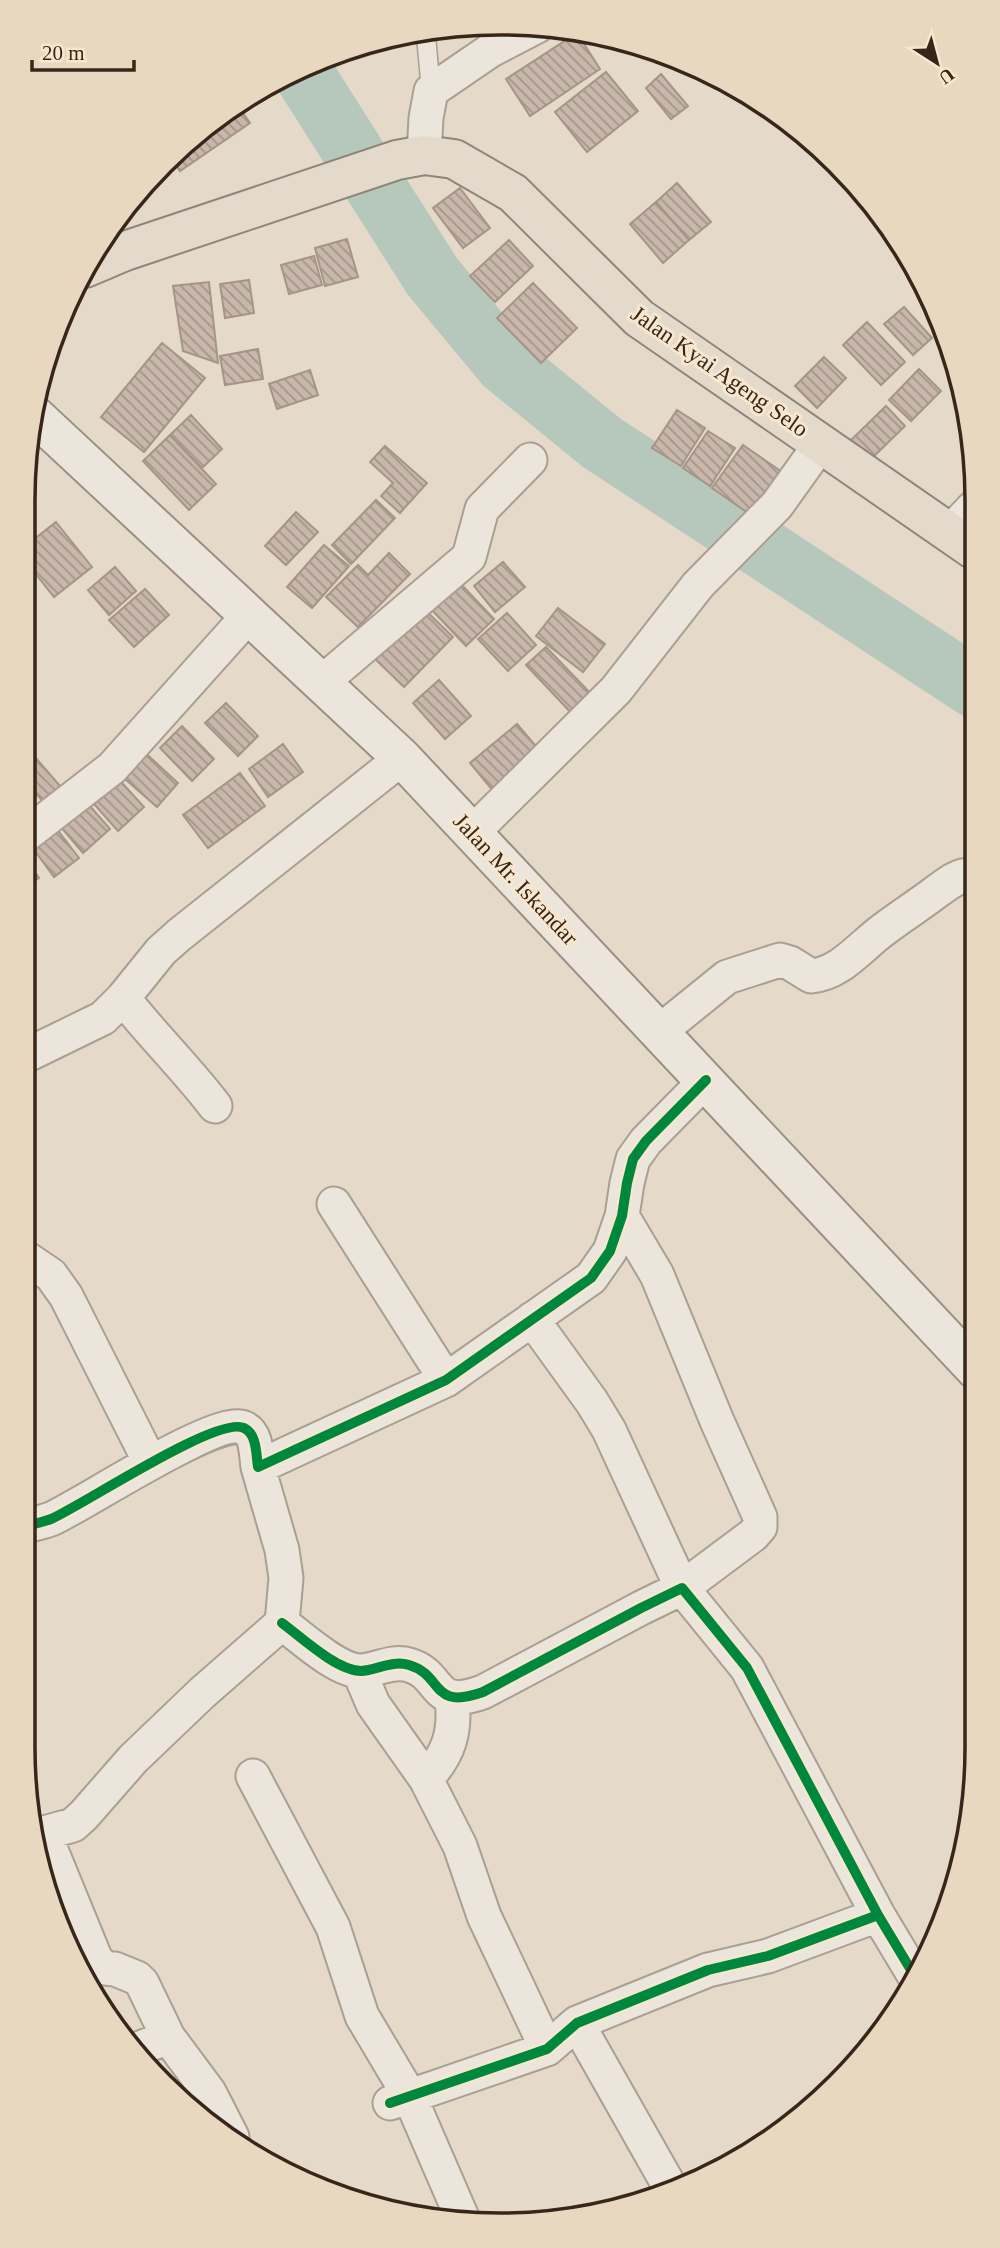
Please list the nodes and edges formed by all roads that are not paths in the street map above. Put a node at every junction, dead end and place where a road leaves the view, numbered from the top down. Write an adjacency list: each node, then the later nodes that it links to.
1 (519, 36): 3 (street)
2 (426, 41): 3 (lane)
3 (431, 91): 4 (street)
4 (410, 157): 5 (main road); 7 (main road, Jalan Kyai Ageng Selo)
5 (101, 261)
6 (42, 421): 10 (main road, Jalan Mr. Iskandar)
7 (822, 443): 9 (main road, Jalan Kyai Ageng Selo); 14 (street)
8 (530, 460): 11 (street)
9 (965, 530)
10 (249, 615): 11 (main road, Jalan Mr. Iskandar); 13 (street)
11 (321, 683): 12 (main road, Jalan Mr. Iskandar)
12 (402, 758): 14 (main road, Jalan Mr. Iskandar); 16 (street)
13 (35, 828)
14 (472, 833): 17 (main road, Jalan Mr. Iskandar)
15 (965, 875): 17 (street)
16 (123, 998): 18 (street); 20 (street)
17 (659, 1032): 19 (main road, Jalan Mr. Iskandar)
18 (35, 1051)
19 (706, 1080): 22 (street); 25 (main road, Jalan Mr. Iskandar)
20 (215, 1106)
21 (334, 1204): 26 (street)
22 (622, 1216): 24 (street); 30 (street)
23 (35, 1264): 27 (street)
24 (532, 1319): 26 (street); 30 (street)
25 (965, 1358)
26 (446, 1380): 28 (street)
27 (150, 1462): 28 (street); 29 (street)
28 (258, 1466): 31 (street)
29 (35, 1523)
30 (682, 1588): 33 (street); 38 (street)
31 (282, 1623): 32 (street); 36 (street)
32 (359, 1671): 33 (street); 35 (street)
33 (452, 1698): 35 (street)
34 (253, 1776): 44 (street)
35 (426, 1779): 43 (street)
36 (43, 1833)
37 (46, 1848): 41 (street)
38 (878, 1915): 39 (street); 40 (street)
39 (910, 1968)
40 (576, 2023): 43 (street); 46 (street)
41 (168, 2037): 42 (street); 45 (street)
42 (144, 2047)
43 (547, 2049): 44 (street)
44 (399, 2099): 47 (street)
45 (225, 2122)
46 (667, 2182)
47 (458, 2211)

